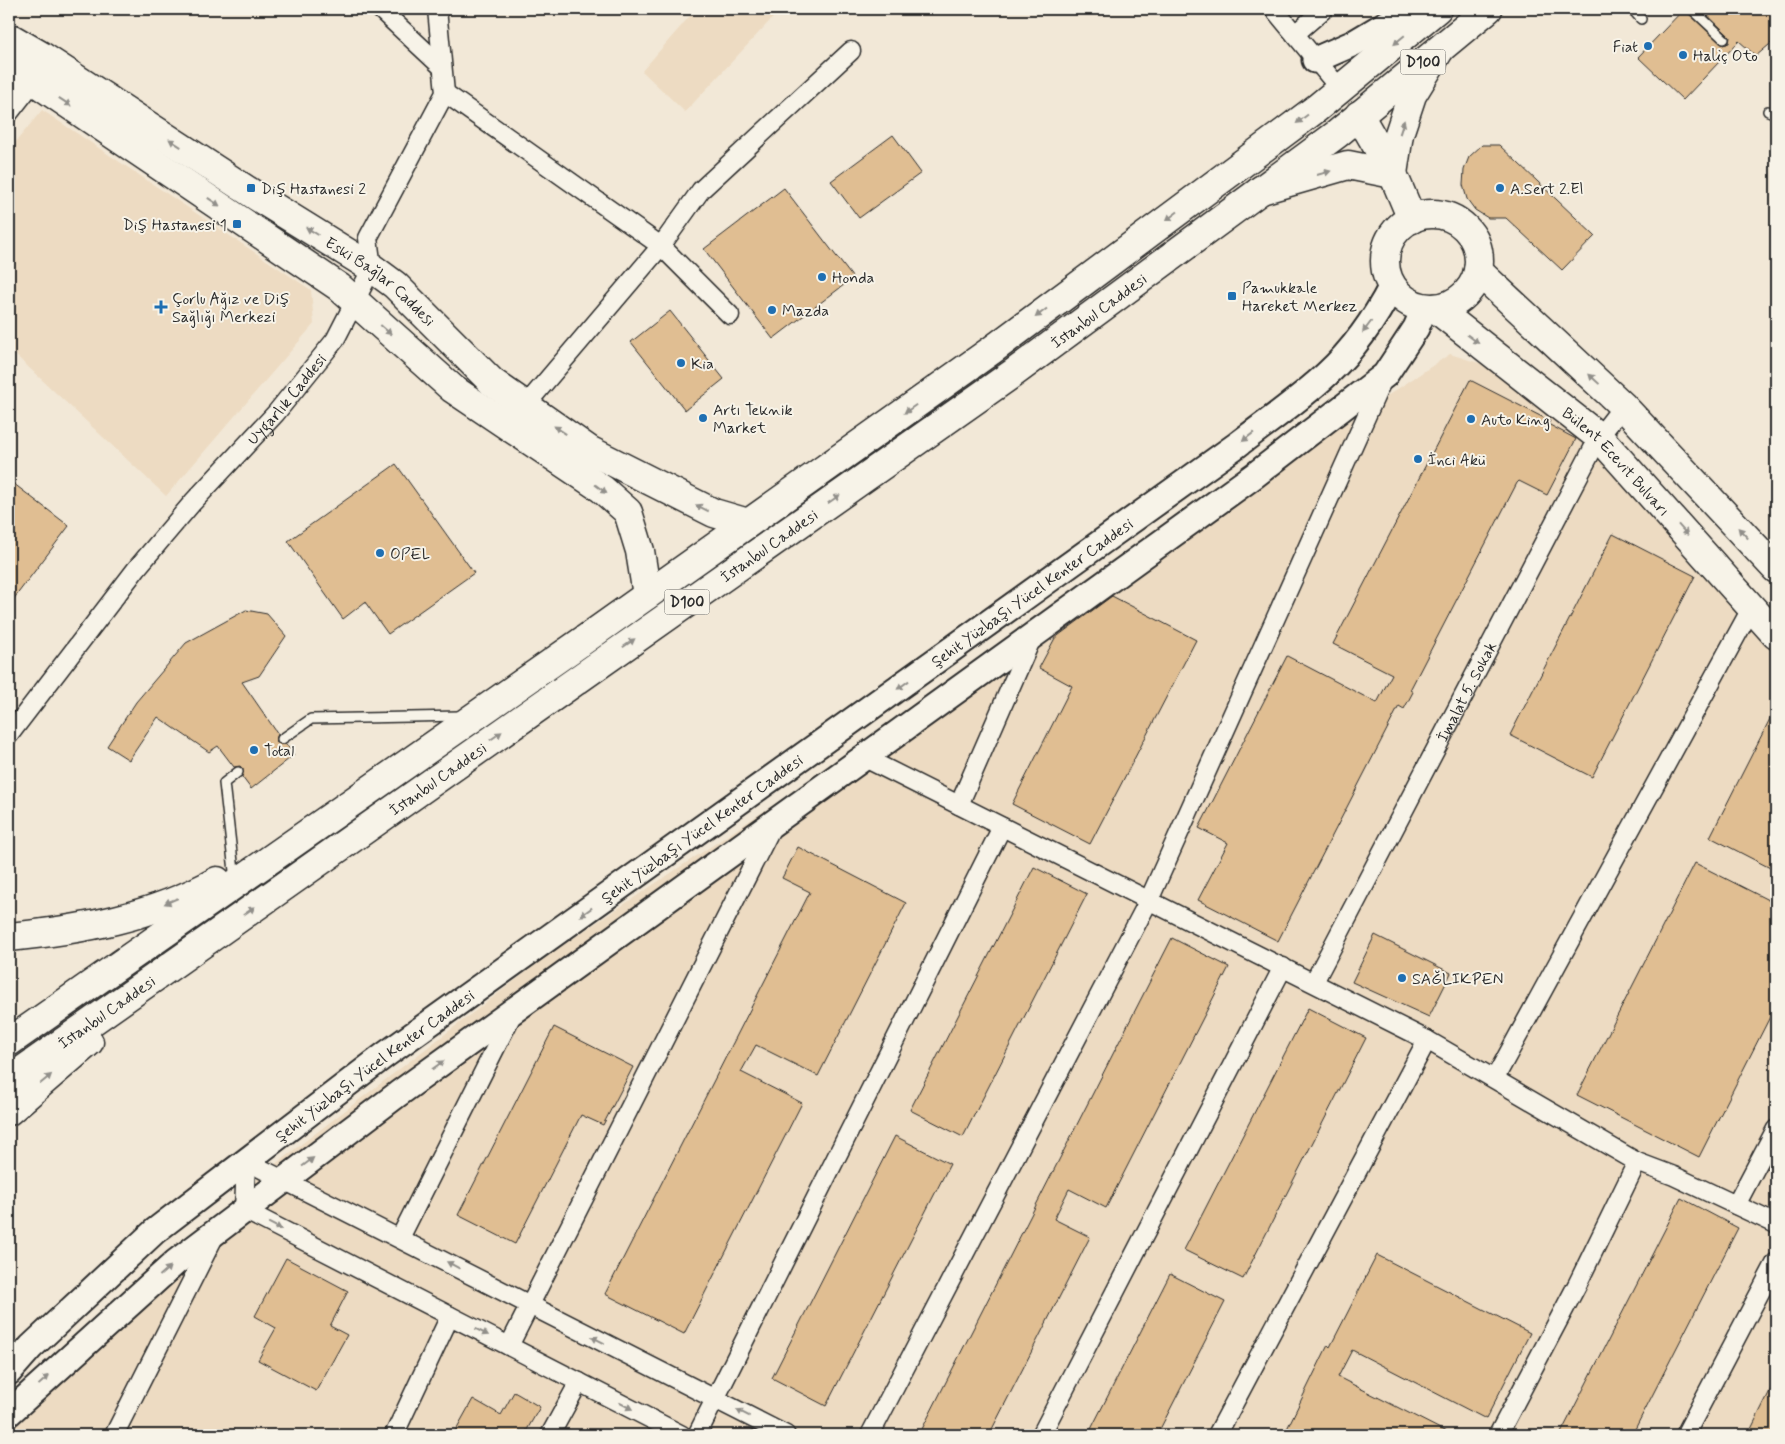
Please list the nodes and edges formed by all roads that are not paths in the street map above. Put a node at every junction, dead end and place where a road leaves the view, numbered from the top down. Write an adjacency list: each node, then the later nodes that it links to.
1 (380, 9): 18 (street)
2 (437, 9): 18 (street)
3 (1274, 9): 11 (street)
4 (1324, 9): 11 (street)
5 (1411, 9): 16 (street)
6 (1437, 9): 20 (main road, İstanbul Caddesi / D100, one-way to 20)
7 (1488, 9): 14 (main road, İstanbul Caddesi / D100)
8 (1632, 9): 10 (lane)
9 (1692, 9): 13 (lane)
10 (1641, 19)
11 (1295, 34): 16 (street)
12 (9, 37): 28 (main road, Eski Bağlar Caddesi, one-way to 12)
13 (1724, 38)
14 (1442, 47): 23 (main road, İstanbul Caddesi / D100); 24 (main road, one-way to 14)
15 (851, 51): 27 (street)
16 (1315, 60): 20 (street)
17 (9, 67): 19 (main road, Eski Bağlar Caddesi)
18 (442, 67): 21 (street)
19 (34, 81): 22 (street); 31 (main road, Eski Bağlar Caddesi, one-way to 31)
20 (1340, 89): 23 (main road); 38 (main road, İstanbul Caddesi, one-way to 38)
21 (445, 93): 27 (street); 28 (street)
22 (9, 113)
23 (1359, 115): 24 (main road); 25 (main road, İstanbul Caddesi / D100)
24 (1393, 174): 25 (main road, one-way to 24); 26 (main road)
25 (1260, 191): 55 (main road, İstanbul Caddesi / D100, one-way to 25)
26 (1412, 219): 29 (main road); 30 (main road)
27 (661, 246): 33 (street); 35 (street)
28 (372, 268): 31 (street, Uygarlık Caddesi); 35 (main road, Eski Bağlar Caddesi)
29 (1478, 271): 32 (main road); 36 (main road, one-way to 29)
30 (1392, 286): 32 (main road); 66 (street, Şehit Yüzbaşı Yücel Kenter Caddesi, one-way to 66)
31 (354, 303): 40 (main road, Eski Bağlar Caddesi, one-way to 40); 45 (street, Uygarlık Caddesi)
32 (1430, 308): 34 (street); 37 (main road, Bülent Ecevit Bulvarı, one-way to 37)
33 (730, 315)
34 (1385, 375): 42 (street, Şehit Yüzbaşı Yücel Kenter Caddesi); 54 (street)
35 (524, 406): 38 (main road, Eski Bağlar Caddesi, one-way to 35)
36 (1623, 406): 37 (street, İmalat 5. Sokak); 39 (main road, one-way to 36)
37 (1599, 437): 41 (main road, Bülent Ecevit Bulvarı, one-way to 41); 58 (street, İmalat 5. Sokak)
38 (748, 523): 40 (main road, İstanbul Caddesi)
39 (1776, 569)
40 (647, 595): 44 (main road, İstanbul Caddesi)
41 (1752, 607): 43 (main road, Bülent Ecevit Bulvarı); 62 (street)
42 (1033, 635): 47 (street, Şehit Yüzbaşı Yücel Kenter Caddesi); 50 (street)
43 (1776, 635)
44 (474, 716): 46 (lane); 48 (main road, İstanbul Caddesi)
45 (9, 735)
46 (282, 740)
47 (863, 757): 50 (street); 51 (street, Şehit Yüzbaşı Yücel Kenter Caddesi)
48 (394, 771): 53 (main road); 61 (main road, İstanbul Caddesi)
49 (238, 772): 53 (lane)
50 (959, 805): 52 (street)
51 (775, 821): 59 (street, Şehit Yüzbaşı Yücel Kenter Caddesi); 75 (street)
52 (1002, 827): 54 (street); 80 (street)
53 (234, 871): 56 (main road, one-way to 56)
54 (1149, 900): 57 (street); 88 (street)
55 (216, 934): 63 (main road, İstanbul Caddesi / D100); 64 (main road, one-way to 55)
56 (9, 937)
57 (1283, 967): 58 (street); 89 (street)
58 (1314, 982): 60 (street)
59 (514, 1010): 68 (street, Şehit Yüzbaşı Yücel Kenter Caddesi, one-way to 59); 73 (street)
60 (1427, 1040): 62 (street); 90 (street)
61 (9, 1042)
62 (1495, 1078): 67 (street)
63 (9, 1080)
64 (9, 1111)
65 (1776, 1129): 69 (street)
66 (246, 1161): 68 (street); 70 (street); 78 (street, Şehit Yüzbaşı Yücel Kenter Caddesi)
67 (1637, 1162): 69 (street); 91 (street)
68 (285, 1179): 70 (street, Şehit Yüzbaşı Yücel Kenter Caddesi); 73 (street)
69 (1736, 1205): 71 (street)
70 (244, 1210): 72 (street, Şehit Yüzbaşı Yücel Kenter Caddesi); 76 (street, one-way to 76)
71 (1776, 1224)
72 (218, 1230): 81 (street, Şehit Yüzbaşı Yücel Kenter Caddesi, one-way to 72); 82 (street)
73 (400, 1238): 75 (street, one-way to 73)
74 (1776, 1262): 92 (street)
75 (529, 1305): 77 (street); 80 (street, one-way to 75)
76 (450, 1316): 77 (street, one-way to 77); 83 (street)
77 (510, 1346): 79 (street)
78 (9, 1372)
79 (579, 1382): 84 (street); 85 (street, one-way to 85)
80 (715, 1399): 86 (street); 87 (street, one-way to 80)
81 (9, 1414)
82 (114, 1435)
83 (394, 1435)
84 (550, 1435)
85 (682, 1435)
86 (697, 1435)
87 (786, 1435)
88 (870, 1435)
89 (1041, 1435)
90 (1217, 1435)
91 (1498, 1435)
92 (1685, 1435)

